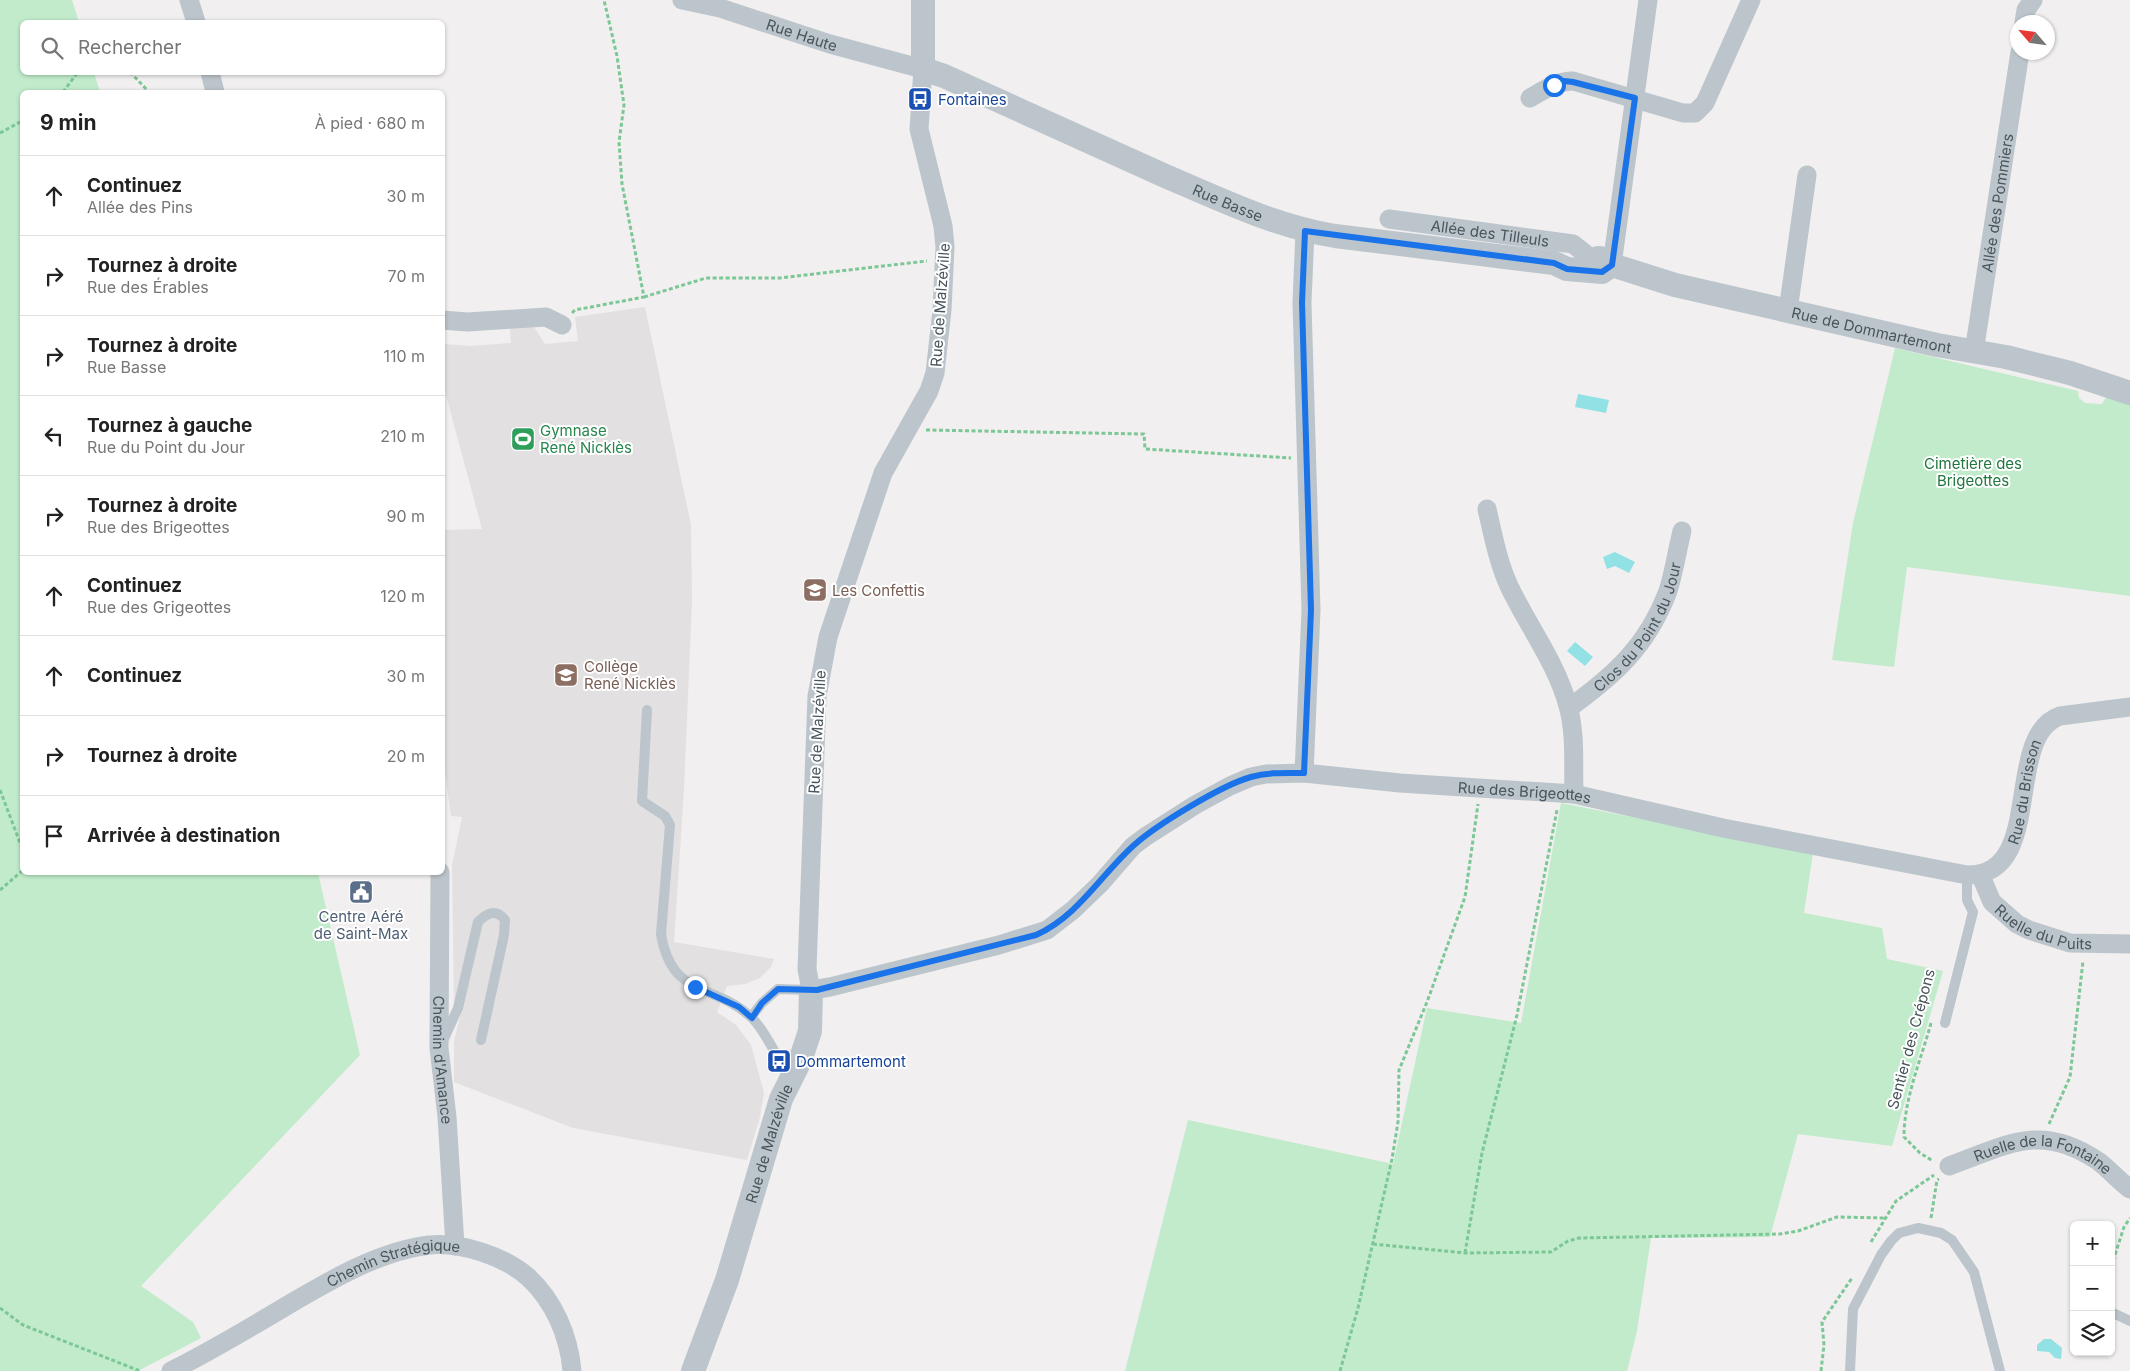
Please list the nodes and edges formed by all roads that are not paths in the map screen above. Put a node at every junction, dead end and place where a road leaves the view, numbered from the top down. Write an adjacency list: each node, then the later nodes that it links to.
1 (189, 0): 8 (street)
2 (682, 0): 10 (street, Rue Haute)
3 (923, 0): 10 (street)
4 (1648, 0): 14 (street)
5 (1751, 0): 14 (street)
6 (2033, 0): 7 (street)
7 (2025, 15)
8 (195, 20)
9 (2019, 60): 24 (street, Allée des Pommiers)
10 (923, 68): 17 (street, Rue Basse); 36 (street, Rue de Malzéville)
11 (211, 75): 12 (street)
12 (214, 90)
13 (1530, 98): 14 (street)
14 (1635, 98): 20 (street)
15 (1807, 175): 21 (street)
16 (1388, 219): 18 (street, Allée des Tilleuls)
17 (1305, 231): 19 (street, Rue Basse); 31 (street)
18 (1588, 256): 19 (street, Rue Basse); 20 (street, Rue Basse)
19 (1554, 263): 20 (street, Rue Basse)
20 (1612, 265): 21 (street, Rue de Dommartemont)
21 (1788, 311): 24 (street, Rue de Dommartemont)
22 (445, 320): 23 (street)
23 (562, 326)
24 (1974, 352): 25 (street, Rue de Dommartemont)
25 (2130, 393)
26 (1487, 509): 29 (street)
27 (1682, 531): 29 (street, Clos du Point du Jour)
28 (2130, 706): 34 (street, Rue du Brisson)
29 (1569, 708): 32 (street)
30 (647, 710): 37 (lane)
31 (1304, 773): 32 (street, Rue des Brigeottes); 36 (street, Rue des Brigeottes)
32 (1567, 793): 34 (street, Rue des Brigeottes)
33 (440, 875): 40 (street, Chemin d'Amance)
34 (1973, 875): 35 (street, Ruelle du Puits); 38 (lane, Sentier des Crépons)
35 (2130, 944)
36 (811, 990): 37 (lane); 41 (street, Rue de Malzéville)
37 (752, 1018): 41 (lane)
38 (1945, 1023)
39 (481, 1040): 40 (lane)
40 (439, 1048): 44 (street, Chemin d'Amance)
41 (794, 1073): 49 (street, Rue de Malzéville)
42 (1943, 1165): 43 (street, Ruelle de la Fontaine)
43 (2130, 1189)
44 (455, 1246): 47 (street, Chemin Stratégique); 48 (street, Chemin Stratégique)
45 (2115, 1314): 46 (lane)
46 (2130, 1321)
47 (172, 1371)
48 (572, 1371)
49 (693, 1371)
50 (1850, 1371): 51 (lane)
51 (2000, 1371)

